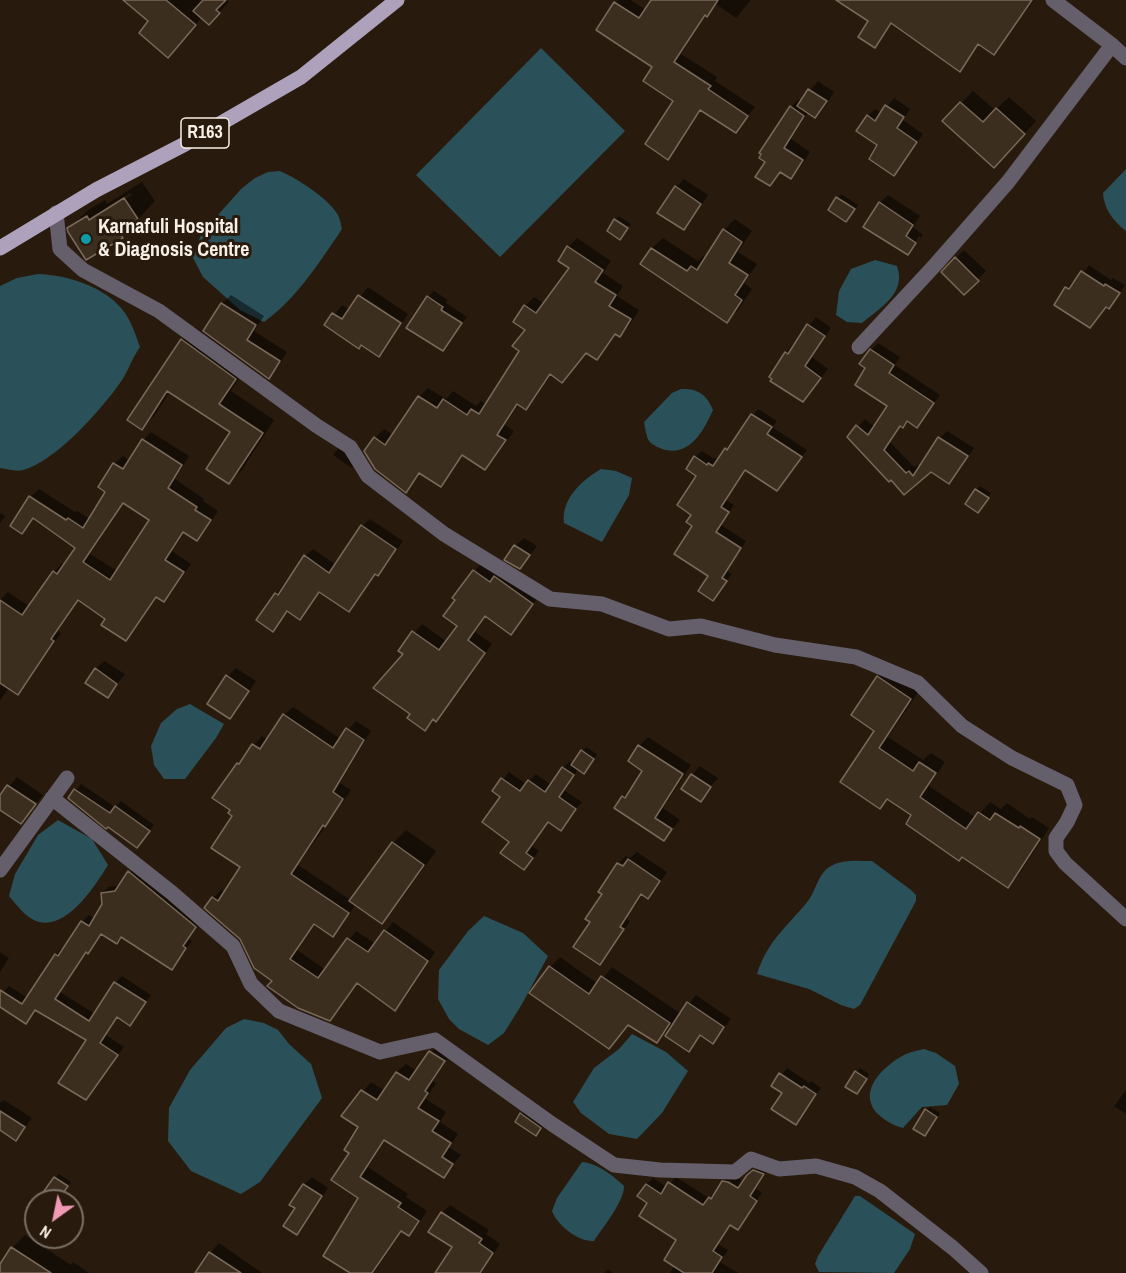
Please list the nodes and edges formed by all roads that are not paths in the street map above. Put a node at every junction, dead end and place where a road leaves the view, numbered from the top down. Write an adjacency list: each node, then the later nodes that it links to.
1 (397, 0): 5 (main road, R163)
2 (1053, 0): 3 (street)
3 (1112, 45): 4 (street); 7 (street)
4 (1126, 58)
5 (56, 213): 6 (main road, R163); 11 (street)
6 (0, 248)
7 (859, 347)
8 (67, 778): 9 (street)
9 (52, 798): 10 (street); 12 (street)
10 (0, 870)
11 (1126, 919)
12 (981, 1273)

